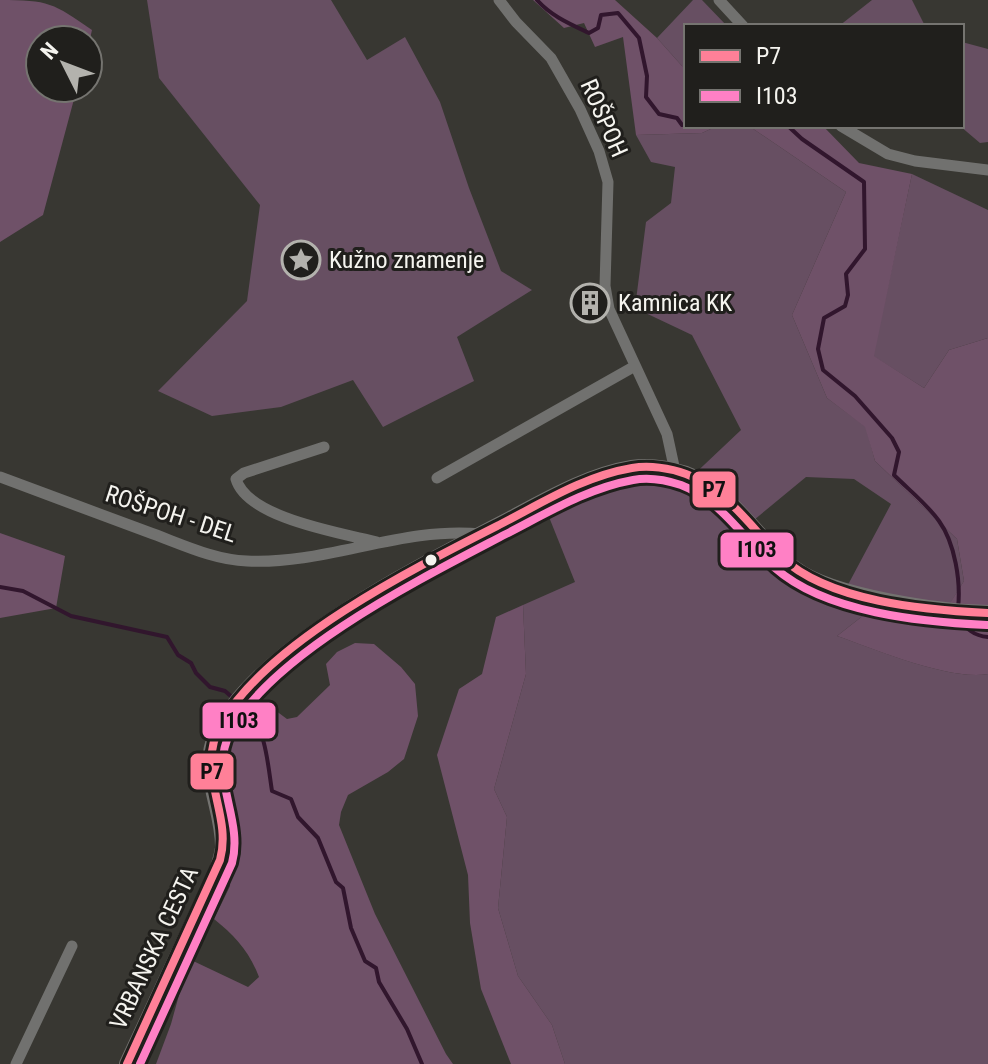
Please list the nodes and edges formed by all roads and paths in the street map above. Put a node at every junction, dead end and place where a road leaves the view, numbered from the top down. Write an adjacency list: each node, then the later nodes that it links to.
1 (499, 0): 6 (street, ROŠPOH)
2 (719, 0): 3 (street)
3 (741, 24)
4 (844, 128): 5 (street)
5 (988, 170)
6 (635, 366): 8 (street, ROŠPOH); 10 (street)
7 (324, 447): 12 (street, ROŠPOH - DEL)
8 (675, 471): 11 (street); 13 (street)
9 (0, 477): 12 (street, ROŠPOH - DEL)
10 (437, 478)
11 (481, 534): 12 (street, ROŠPOH - DEL); 16 (street, VRBANSKA CESTA)
12 (380, 543)
13 (980, 613)
14 (72, 946): 15 (street)
15 (16, 1064)
16 (127, 1064)

